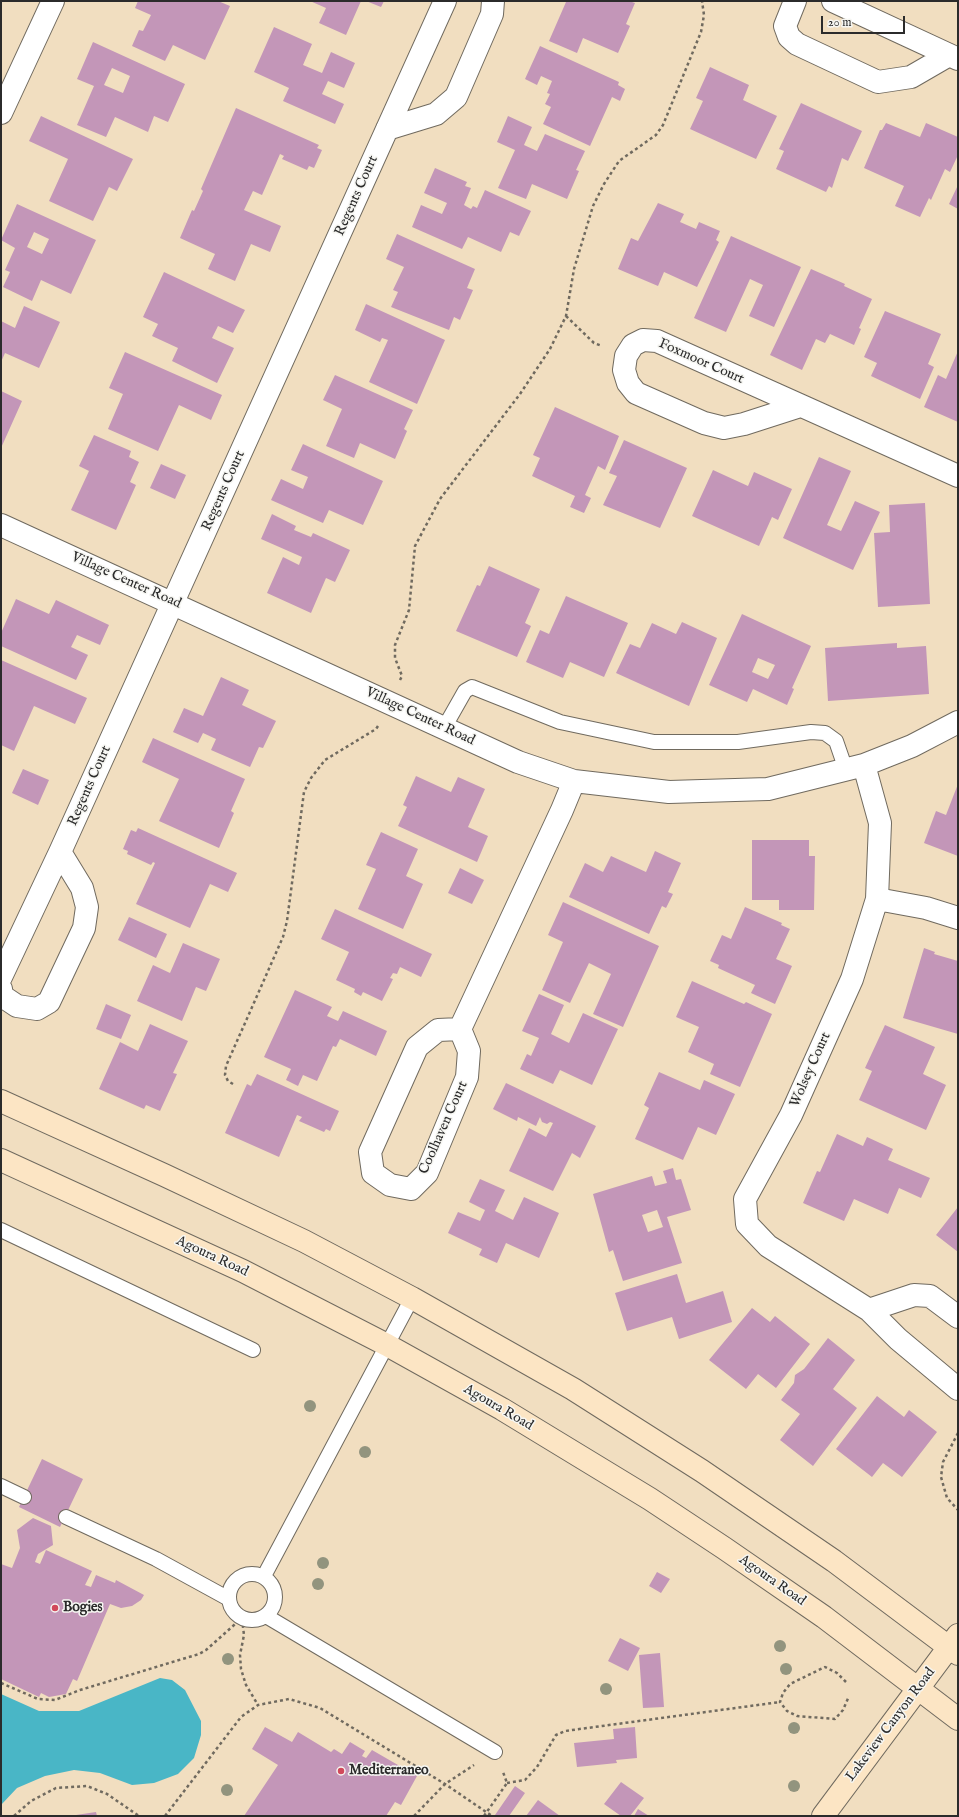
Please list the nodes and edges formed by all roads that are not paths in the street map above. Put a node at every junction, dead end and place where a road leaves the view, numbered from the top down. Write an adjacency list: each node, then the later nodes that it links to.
1 (53, 1): 7 (street)
2 (445, 1): 8 (street, Regents Court)
3 (493, 1): 8 (street)
4 (795, 1): 6 (street)
5 (833, 1): 6 (street)
6 (954, 57)
7 (1, 113)
8 (387, 129): 12 (street, Regents Court)
9 (800, 406): 9 (street, Foxmoor Court); 10 (street, Foxmoor Court)
10 (958, 476)
11 (1, 525): 12 (street, Village Center Road)
12 (174, 602): 14 (street, Village Center Road); 17 (street, Regents Court)
13 (958, 722): 15 (street, Village Center Road)
14 (444, 728): 15 (lane); 16 (street, Village Center Road)
15 (855, 767): 16 (street, Village Center Road); 18 (street, Wolsey Court)
16 (574, 781): 22 (street)
17 (60, 852): 20 (street, Regents Court); 21 (street)
18 (877, 899): 19 (street); 27 (street, Wolsey Court)
19 (958, 918)
20 (1, 977)
21 (1, 989)
22 (460, 1029): 22 (street, Coolhaven Court)
23 (1, 1101): 26 (main road)
24 (1, 1160): 29 (main road, Agoura Road)
25 (1, 1230): 30 (lane)
26 (412, 1298): 29 (lane); 38 (main road)
27 (869, 1310): 28 (street); 31 (street, Wolsey Court)
28 (958, 1317)
29 (387, 1345): 35 (lane); 39 (main road, Agoura Road)
30 (253, 1350)
31 (958, 1389)
32 (1, 1486): 33 (lane)
33 (24, 1497)
34 (66, 1517): 36 (lane)
35 (264, 1576): 36 (lane); 37 (lane)
36 (229, 1600): 37 (lane)
37 (266, 1616): 41 (lane)
38 (955, 1645): 39 (main road, Lakeview Canyon Road)
39 (919, 1688): 40 (main road, Agoura Road); 42 (main road, Lakeview Canyon Road)
40 (958, 1719)
41 (495, 1752)
42 (823, 1816)

